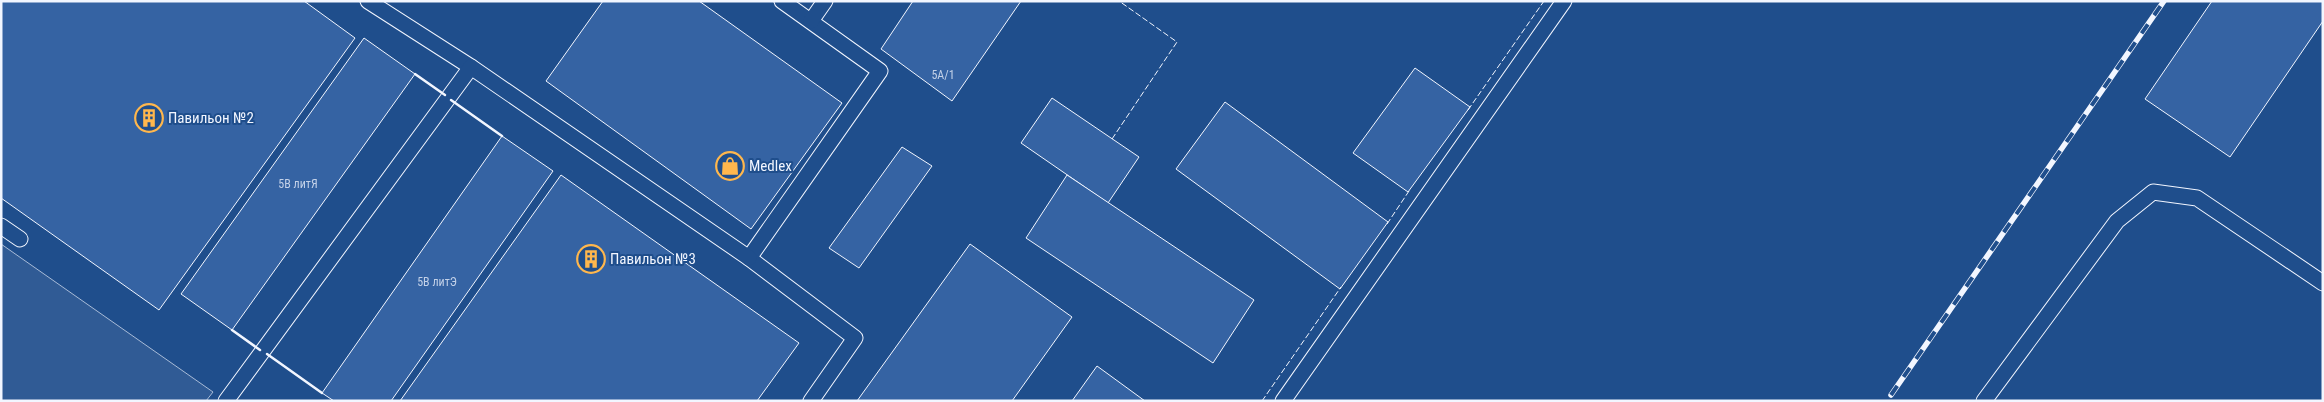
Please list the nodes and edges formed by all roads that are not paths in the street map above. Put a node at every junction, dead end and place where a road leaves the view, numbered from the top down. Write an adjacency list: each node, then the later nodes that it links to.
1 (368, 1): 6 (lane)
2 (782, 1): 5 (lane)
3 (825, 1): 5 (lane)
4 (1564, 1): 13 (lane)
5 (810, 21): 9 (lane)
6 (471, 67): 9 (lane); 11 (lane)
7 (1, 226): 8 (lane)
8 (20, 239)
9 (749, 258): 12 (lane)
10 (2323, 283): 14 (lane)
11 (226, 401)
12 (811, 401)
13 (1283, 401)
14 (1984, 401)

